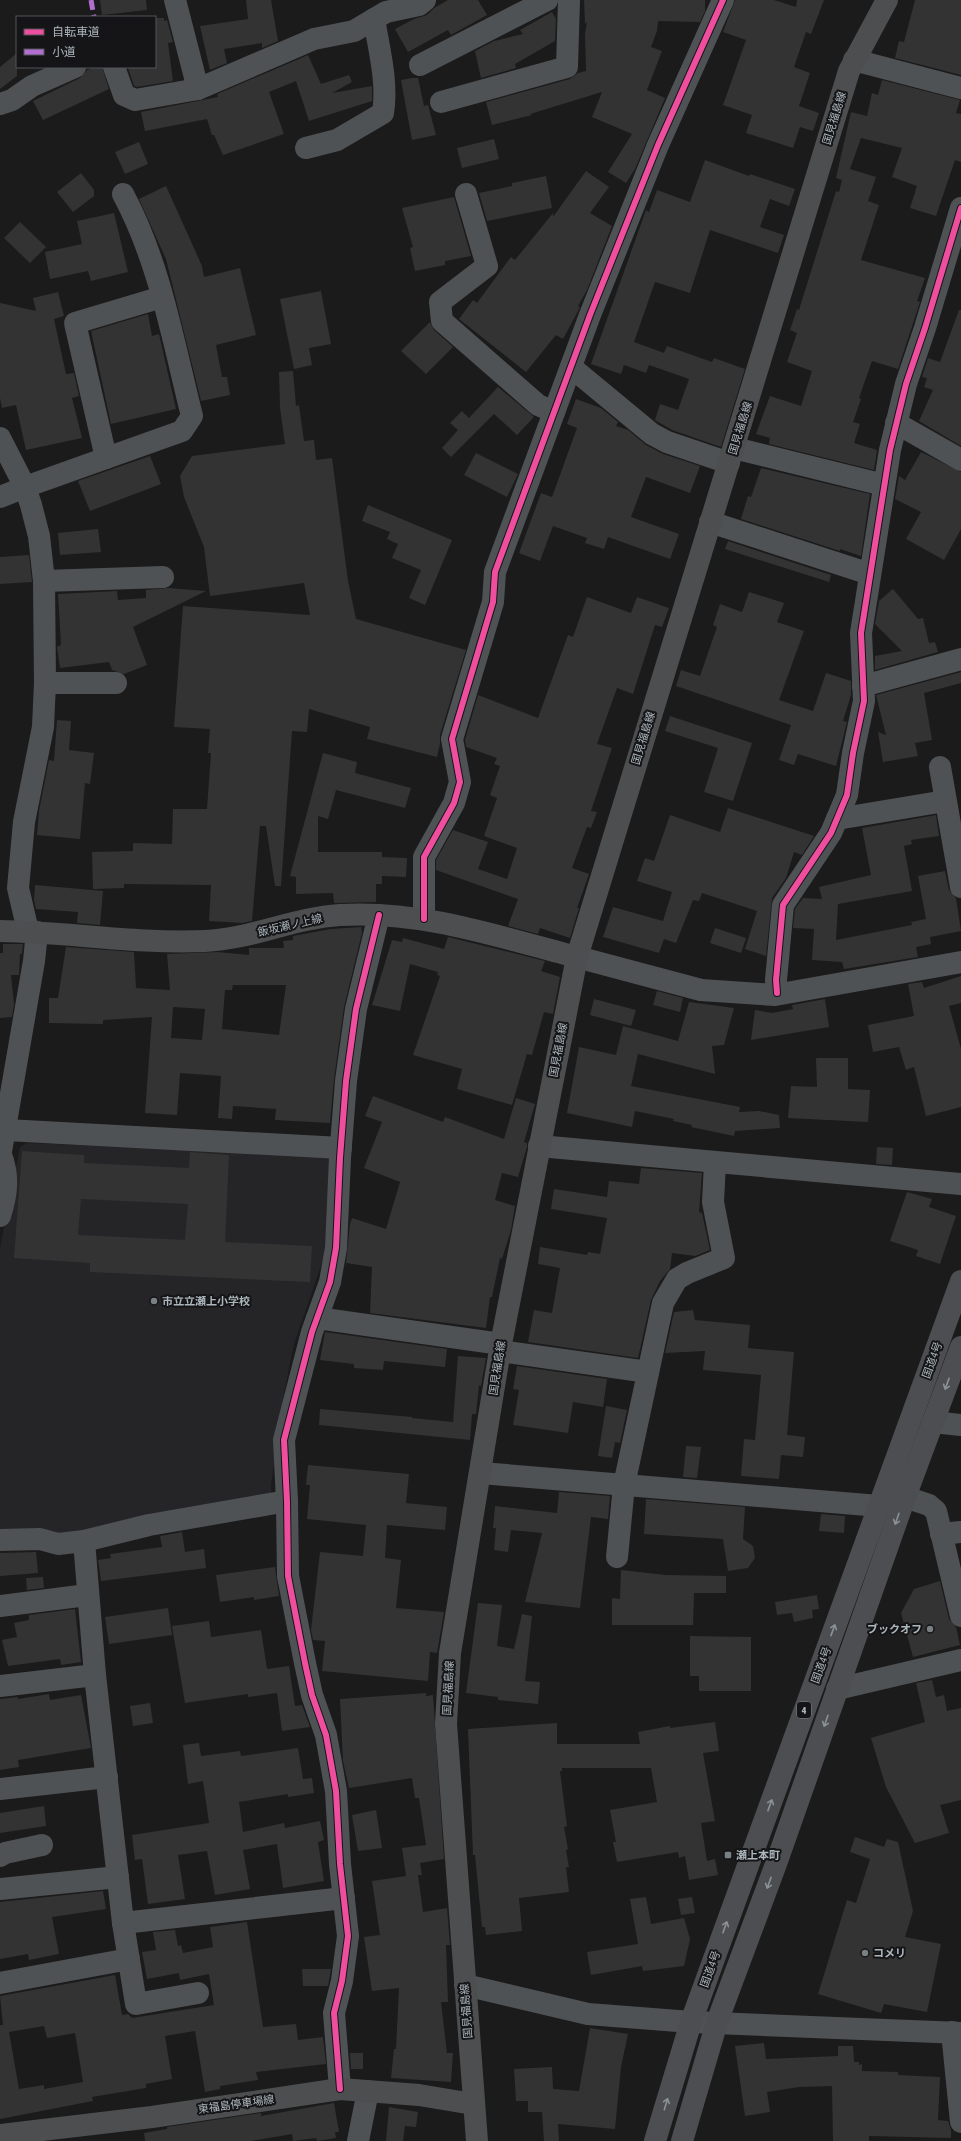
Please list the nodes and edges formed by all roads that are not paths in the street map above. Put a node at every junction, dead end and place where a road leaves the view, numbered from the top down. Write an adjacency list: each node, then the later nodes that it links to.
1 (175, 0): 13 (street)
2 (425, 0): 7 (street)
3 (548, 0): 9 (street)
4 (570, 0): 14 (street)
5 (723, 0): 21 (street)
6 (887, 0): 8 (main road, 国見福島線)
7 (381, 11): 13 (street); 16 (street)
8 (854, 60): 12 (street); 25 (main road, 国見福島線)
9 (420, 65)
10 (73, 68): 15 (street)
11 (114, 68): 13 (street)
12 (961, 88)
13 (198, 89)
14 (441, 102)
15 (0, 104)
16 (306, 148)
17 (123, 194): 20 (street)
18 (466, 194): 22 (street)
19 (961, 208): 23 (street)
20 (162, 297): 26 (street); 26 (street)
21 (571, 367): 22 (street); 25 (street)
22 (554, 412): 44 (street)
23 (896, 423): 27 (street); 28 (street)
24 (0, 438): 29 (street)
25 (732, 456): 28 (street); 31 (main road, 国見福島線)
26 (106, 458): 29 (street)
27 (961, 460)
28 (884, 484): 32 (street)
29 (25, 486): 30 (street); 34 (street)
30 (0, 497)
31 (710, 522): 32 (street); 47 (main road, 国見福島線)
32 (870, 574): 38 (street)
33 (163, 578): 34 (street)
34 (44, 581): 36 (street)
35 (961, 659): 38 (street)
36 (45, 683): 37 (street); 46 (street)
37 (116, 683)
38 (863, 686): 41 (street)
39 (940, 767): 40 (street)
40 (945, 800): 41 (street); 42 (street)
41 (837, 819): 49 (street)
42 (961, 887)
43 (379, 915): 44 (main road, 飯坂瀬ノ上線); 46 (main road, 飯坂瀬ノ上線); 52 (street)
44 (424, 919): 47 (main road, 飯坂瀬ノ上線)
45 (0, 932): 46 (main road, 飯坂瀬ノ上線)
46 (33, 932): 50 (street)
47 (576, 958): 49 (street); 51 (main road, 国見福島線)
48 (961, 962): 49 (street)
49 (777, 993)
50 (6, 1130): 52 (street); 53 (street)
51 (540, 1146): 54 (street); 60 (main road, 国見福島線)
52 (341, 1148): 58 (street)
53 (1, 1156): 56 (street)
54 (715, 1163): 55 (street); 61 (street)
55 (961, 1184)
56 (0, 1216)
57 (961, 1281): 68 (highway, 国道4号 / 4)
58 (317, 1318): 60 (street); 67 (street)
59 (961, 1347): 62 (highway, 国道4号 / 4, one-way to 62)
60 (500, 1348): 61 (street); 64 (main road, 国見福島線)
61 (648, 1372): 65 (street)
62 (933, 1422): 63 (street); 66 (highway, 国道4号 / 4)
63 (961, 1425)
64 (481, 1473): 65 (street); 90 (main road, 国見福島線)
65 (624, 1485): 68 (street); 72 (street)
66 (905, 1497): 69 (street); 79 (highway, 国道4号 / 4, one-way to 79)
67 (287, 1501): 71 (street); 86 (street)
68 (879, 1506): 92 (highway, 国道4号 / 4, one-way to 68)
69 (951, 1533): 75 (street)
70 (0, 1540): 71 (street)
71 (84, 1541): 73 (street)
72 (617, 1557)
73 (87, 1595): 74 (street); 77 (street)
74 (0, 1606)
75 (961, 1616)
76 (961, 1660): 79 (street)
77 (95, 1675): 78 (street); 80 (street)
78 (0, 1686)
79 (837, 1689): 93 (highway, 国道4号 / 4, one-way to 93)
80 (107, 1777): 81 (street); 84 (street)
81 (0, 1788)
82 (42, 1845): 83 (street)
83 (0, 1856)
84 (118, 1877): 85 (street); 87 (street)
85 (0, 1889)
86 (344, 1898): 87 (street); 95 (street)
87 (124, 1923): 88 (street)
88 (129, 1959): 89 (street); 91 (street)
89 (0, 1983)
90 (465, 1985): 92 (street); 97 (main road, 国見福島線)
91 (198, 1993)
92 (691, 2022): 93 (street); 102 (highway, 国道4号 / 4, one-way to 92)
93 (717, 2022): 94 (street); 103 (highway, 国道4号 / 4)
94 (957, 2032): 98 (street)
95 (340, 2089): 96 (main road, 東福島停車場線); 99 (main road, 東福島停車場線)
96 (368, 2091): 97 (main road, 東福島停車場線); 100 (street)
97 (473, 2104): 101 (main road, 国見福島線)
98 (961, 2122)
99 (0, 2135)
100 (358, 2141)
101 (477, 2141)
102 (655, 2141)
103 (682, 2141)

